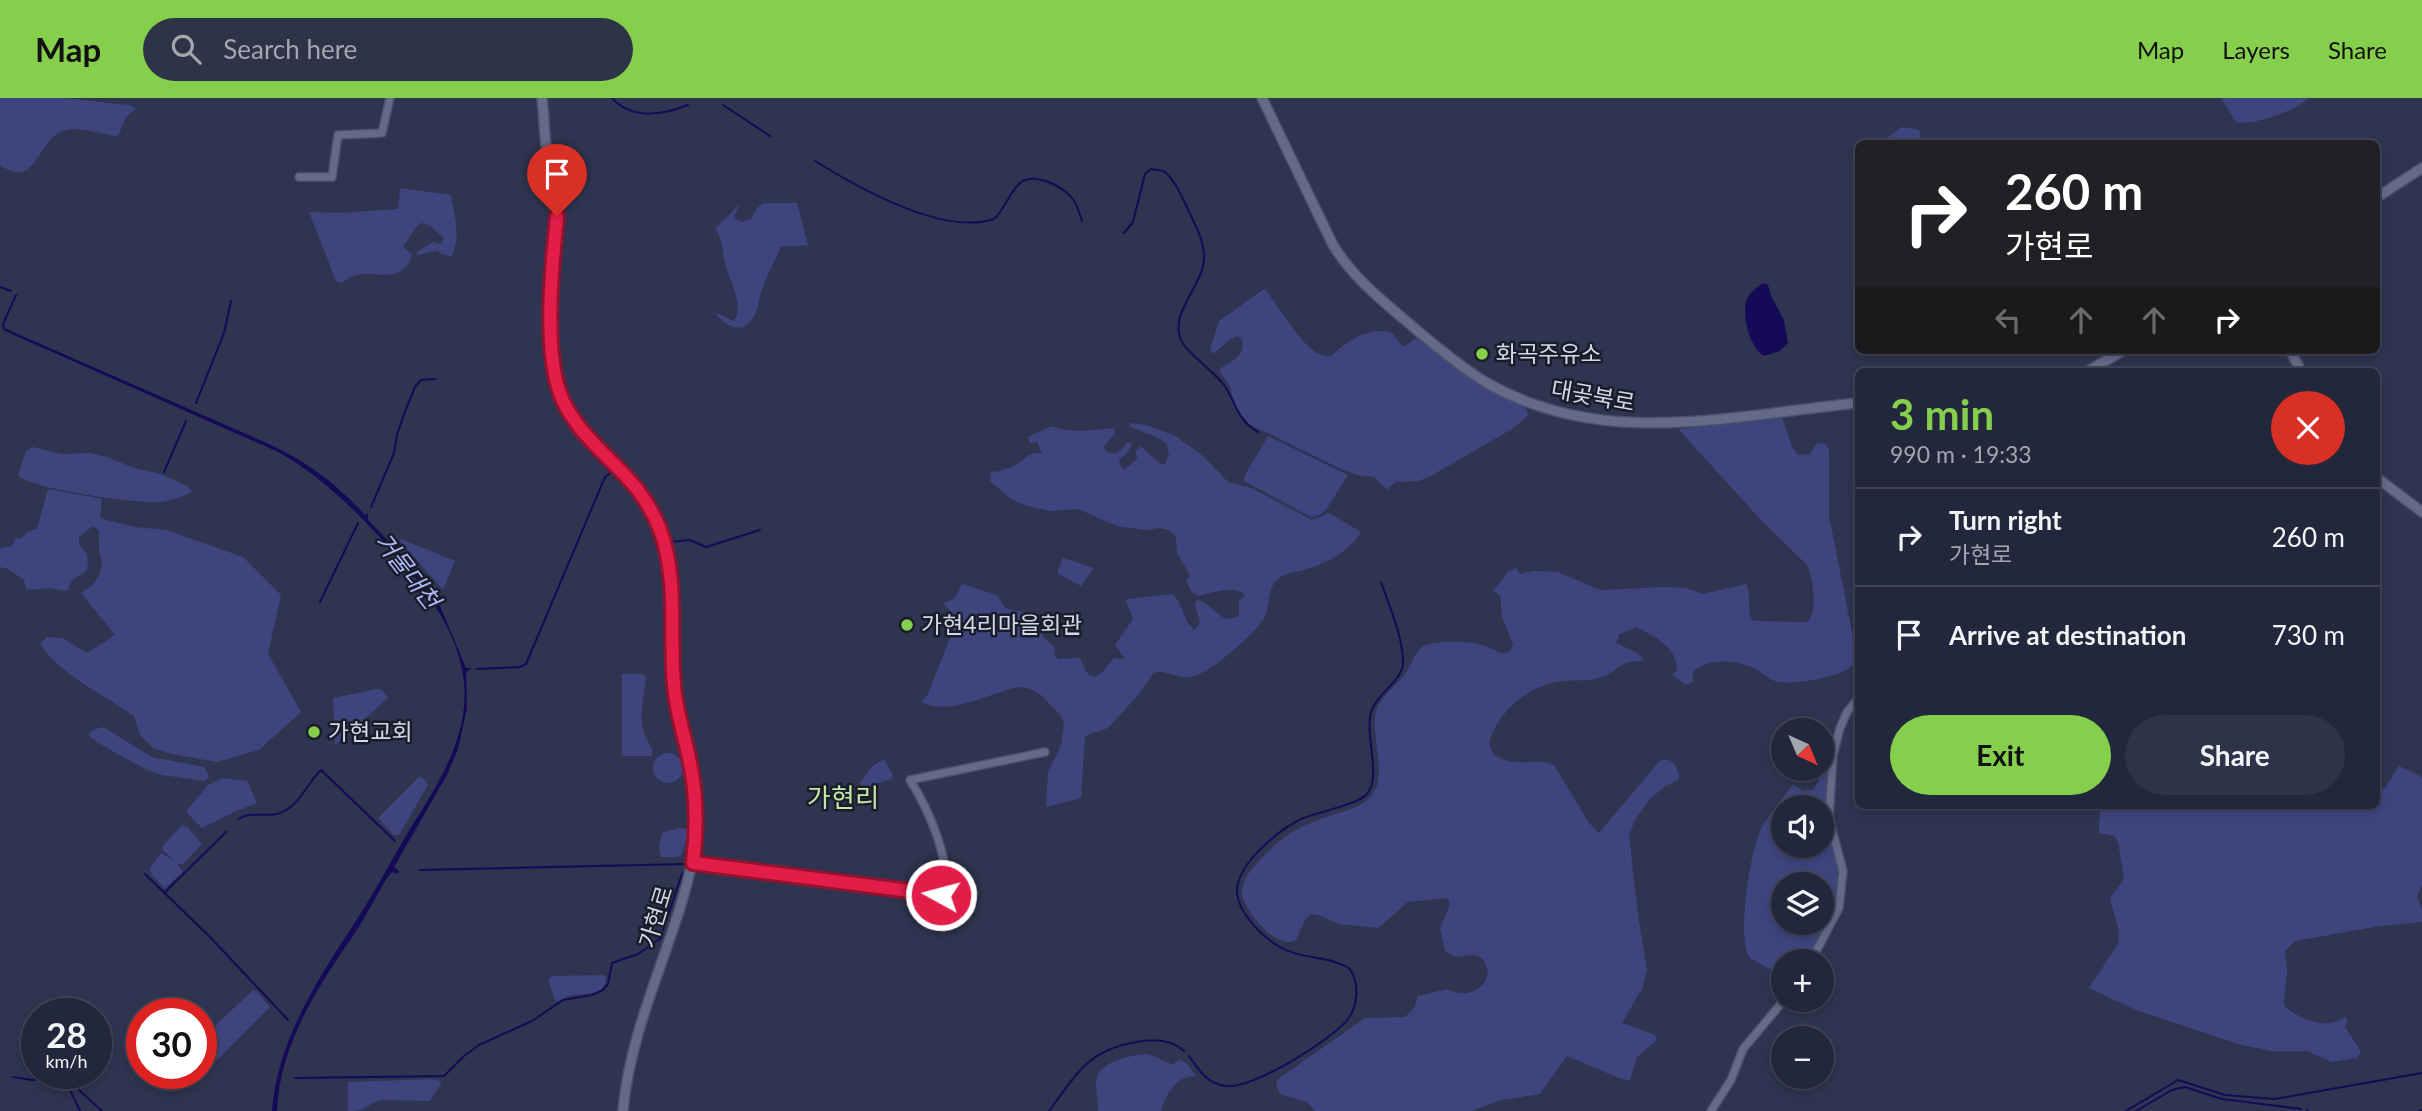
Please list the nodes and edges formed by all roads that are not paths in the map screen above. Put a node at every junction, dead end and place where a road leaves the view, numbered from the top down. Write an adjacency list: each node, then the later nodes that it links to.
1 (390, 98): 5 (street)
2 (542, 98): 14 (street, 가현로)
3 (1262, 98): 9 (street, 대곶북로)
4 (2422, 168): 6 (street)
5 (299, 177)
6 (2380, 195)
7 (2117, 354): 8 (street)
8 (2093, 368)
9 (1855, 403)
10 (2380, 480): 11 (street)
11 (2422, 512)
12 (1855, 703): 15 (street)
13 (1045, 752): 14 (street)
14 (693, 863): 17 (street, 가현로)
15 (1817, 949)
16 (1773, 1012): 18 (street)
17 (623, 1111)
18 (1711, 1111)

